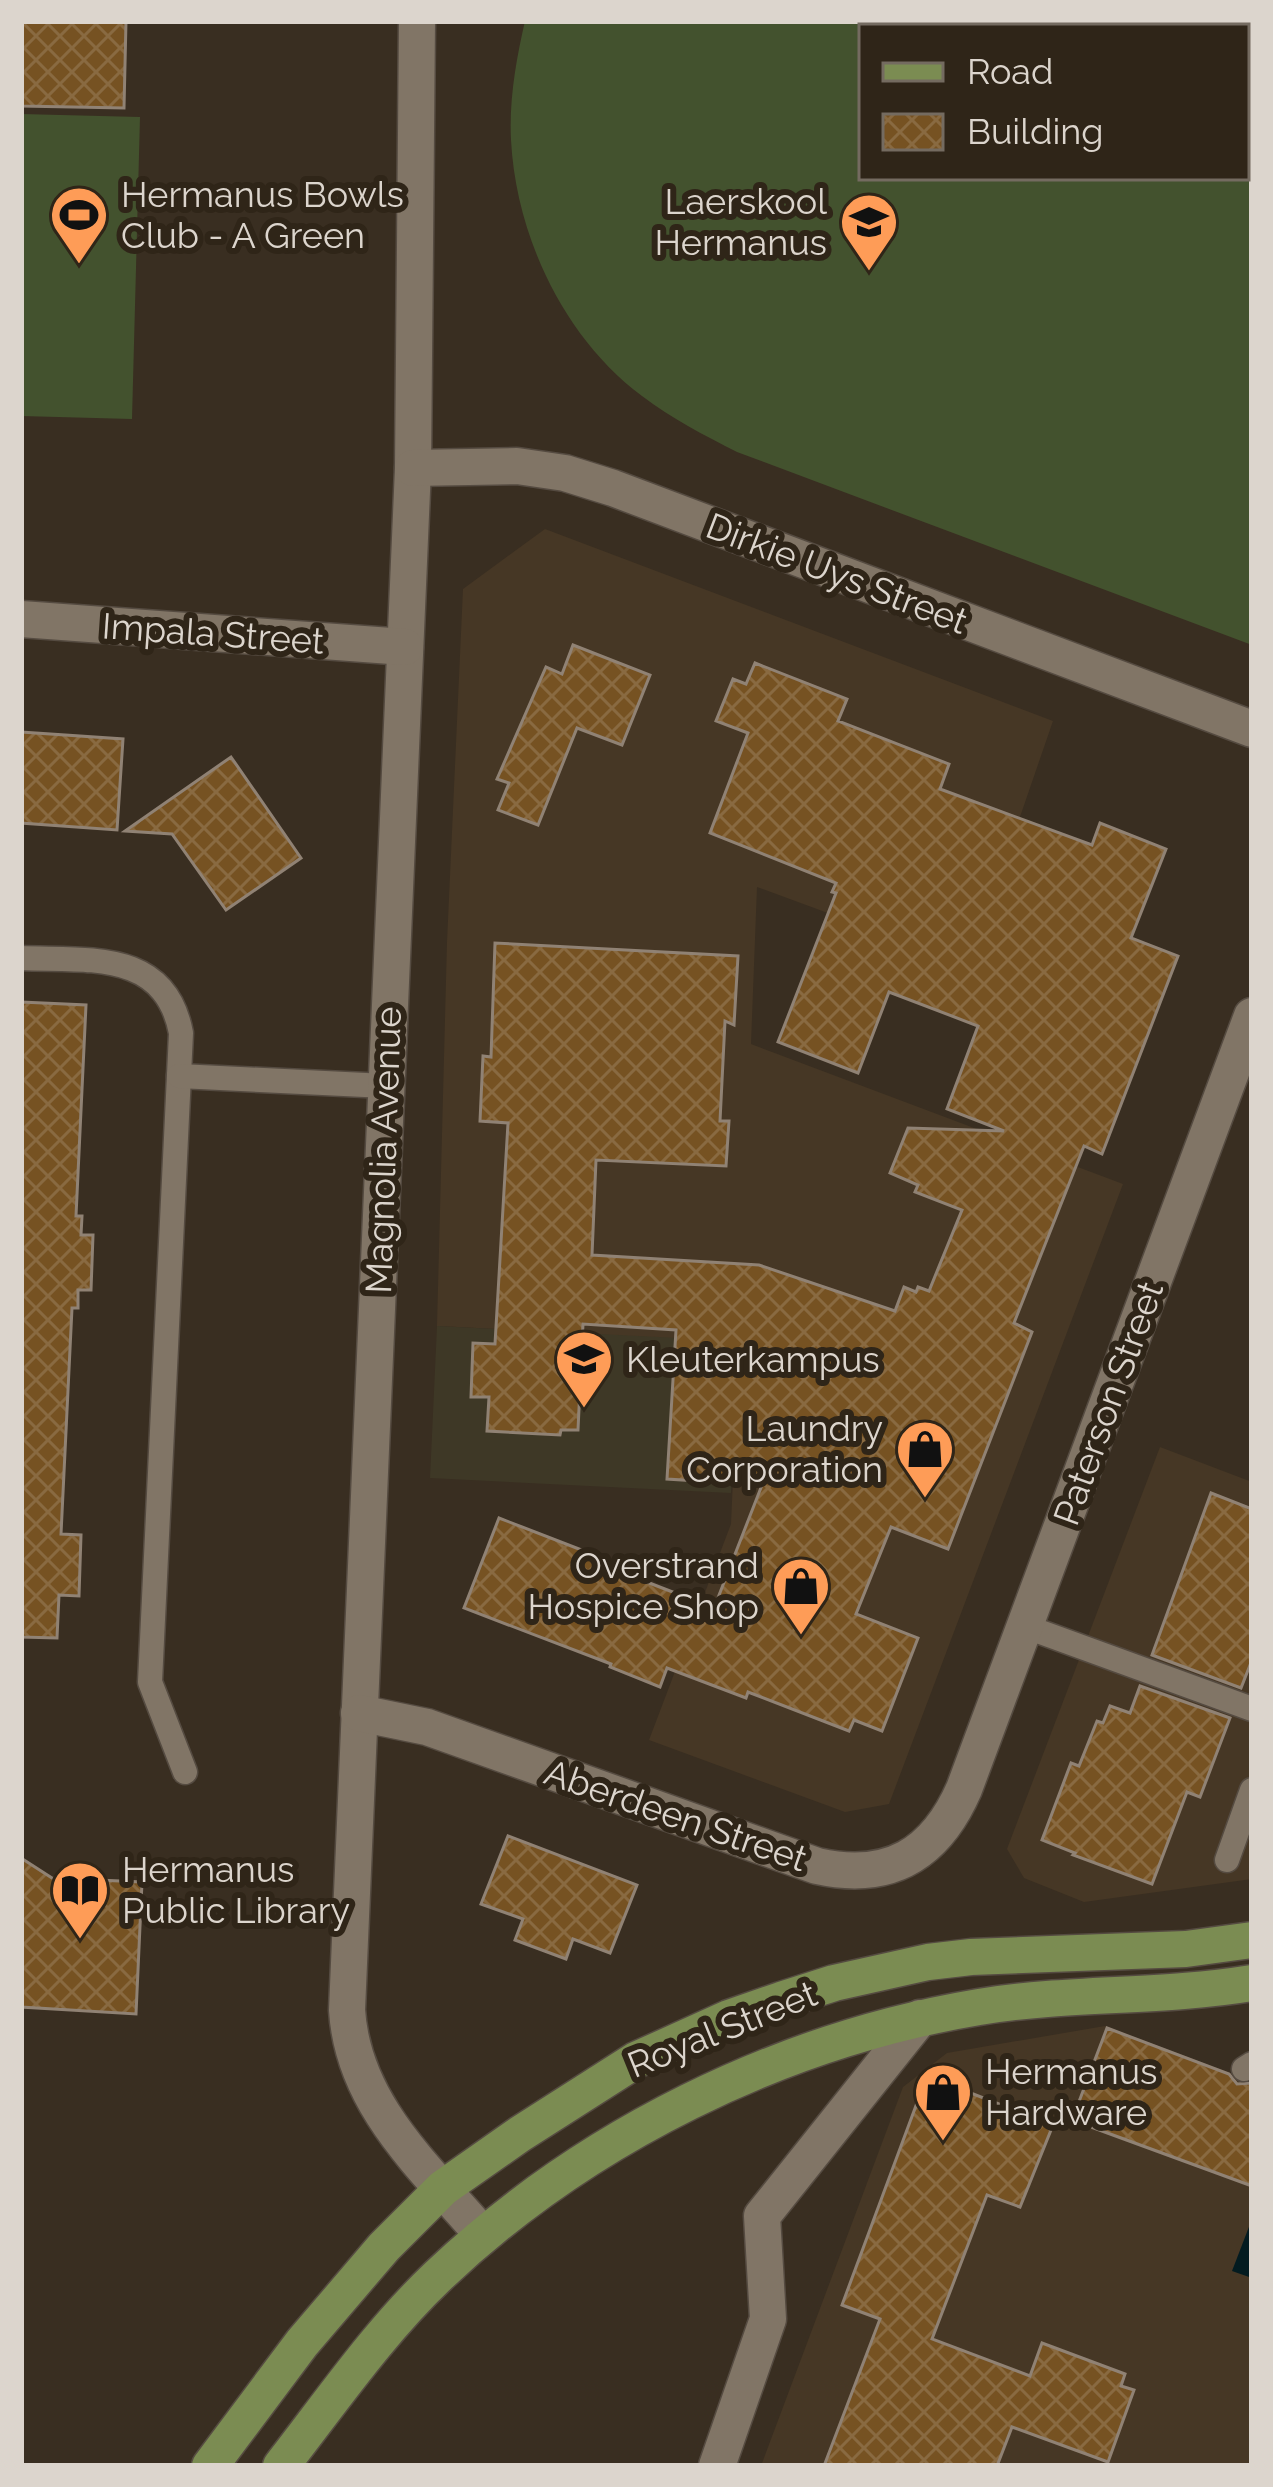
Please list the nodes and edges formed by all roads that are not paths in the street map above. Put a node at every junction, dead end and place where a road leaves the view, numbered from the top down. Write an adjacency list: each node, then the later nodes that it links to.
1 (416, 21): 2 (street, Magnolia Avenue)
2 (412, 468): 4 (street, Magnolia Avenue); 5 (street, Dirkie Uys Street)
3 (21, 619): 4 (street, Impala Street)
4 (405, 647): 9 (street, Magnolia Avenue)
5 (1252, 729)
6 (21, 958): 8 (lane)
7 (1252, 1016): 10 (street, Paterson Street)
8 (179, 1076): 9 (lane); 13 (lane)
9 (386, 1086): 12 (street, Magnolia Avenue)
10 (1024, 1626): 11 (lane); 14 (street, Paterson Street)
11 (1252, 1709)
12 (359, 1713): 14 (street, Aberdeen Street); 20 (street, Magnolia Avenue)
13 (184, 1772)
14 (964, 1789)
15 (1252, 1790): 16 (lane)
16 (1227, 1860)
17 (1252, 1940): 20 (main road, Royal Street)
18 (1252, 1983): 19 (main road, Royal Street)
19 (920, 2018): 21 (main road, Royal Street); 24 (street)
20 (443, 2188): 21 (street, Magnolia Avenue); 22 (main road, Royal Street)
21 (483, 2235): 23 (main road, Royal Street)
22 (210, 2466)
23 (281, 2466)
24 (717, 2466)

